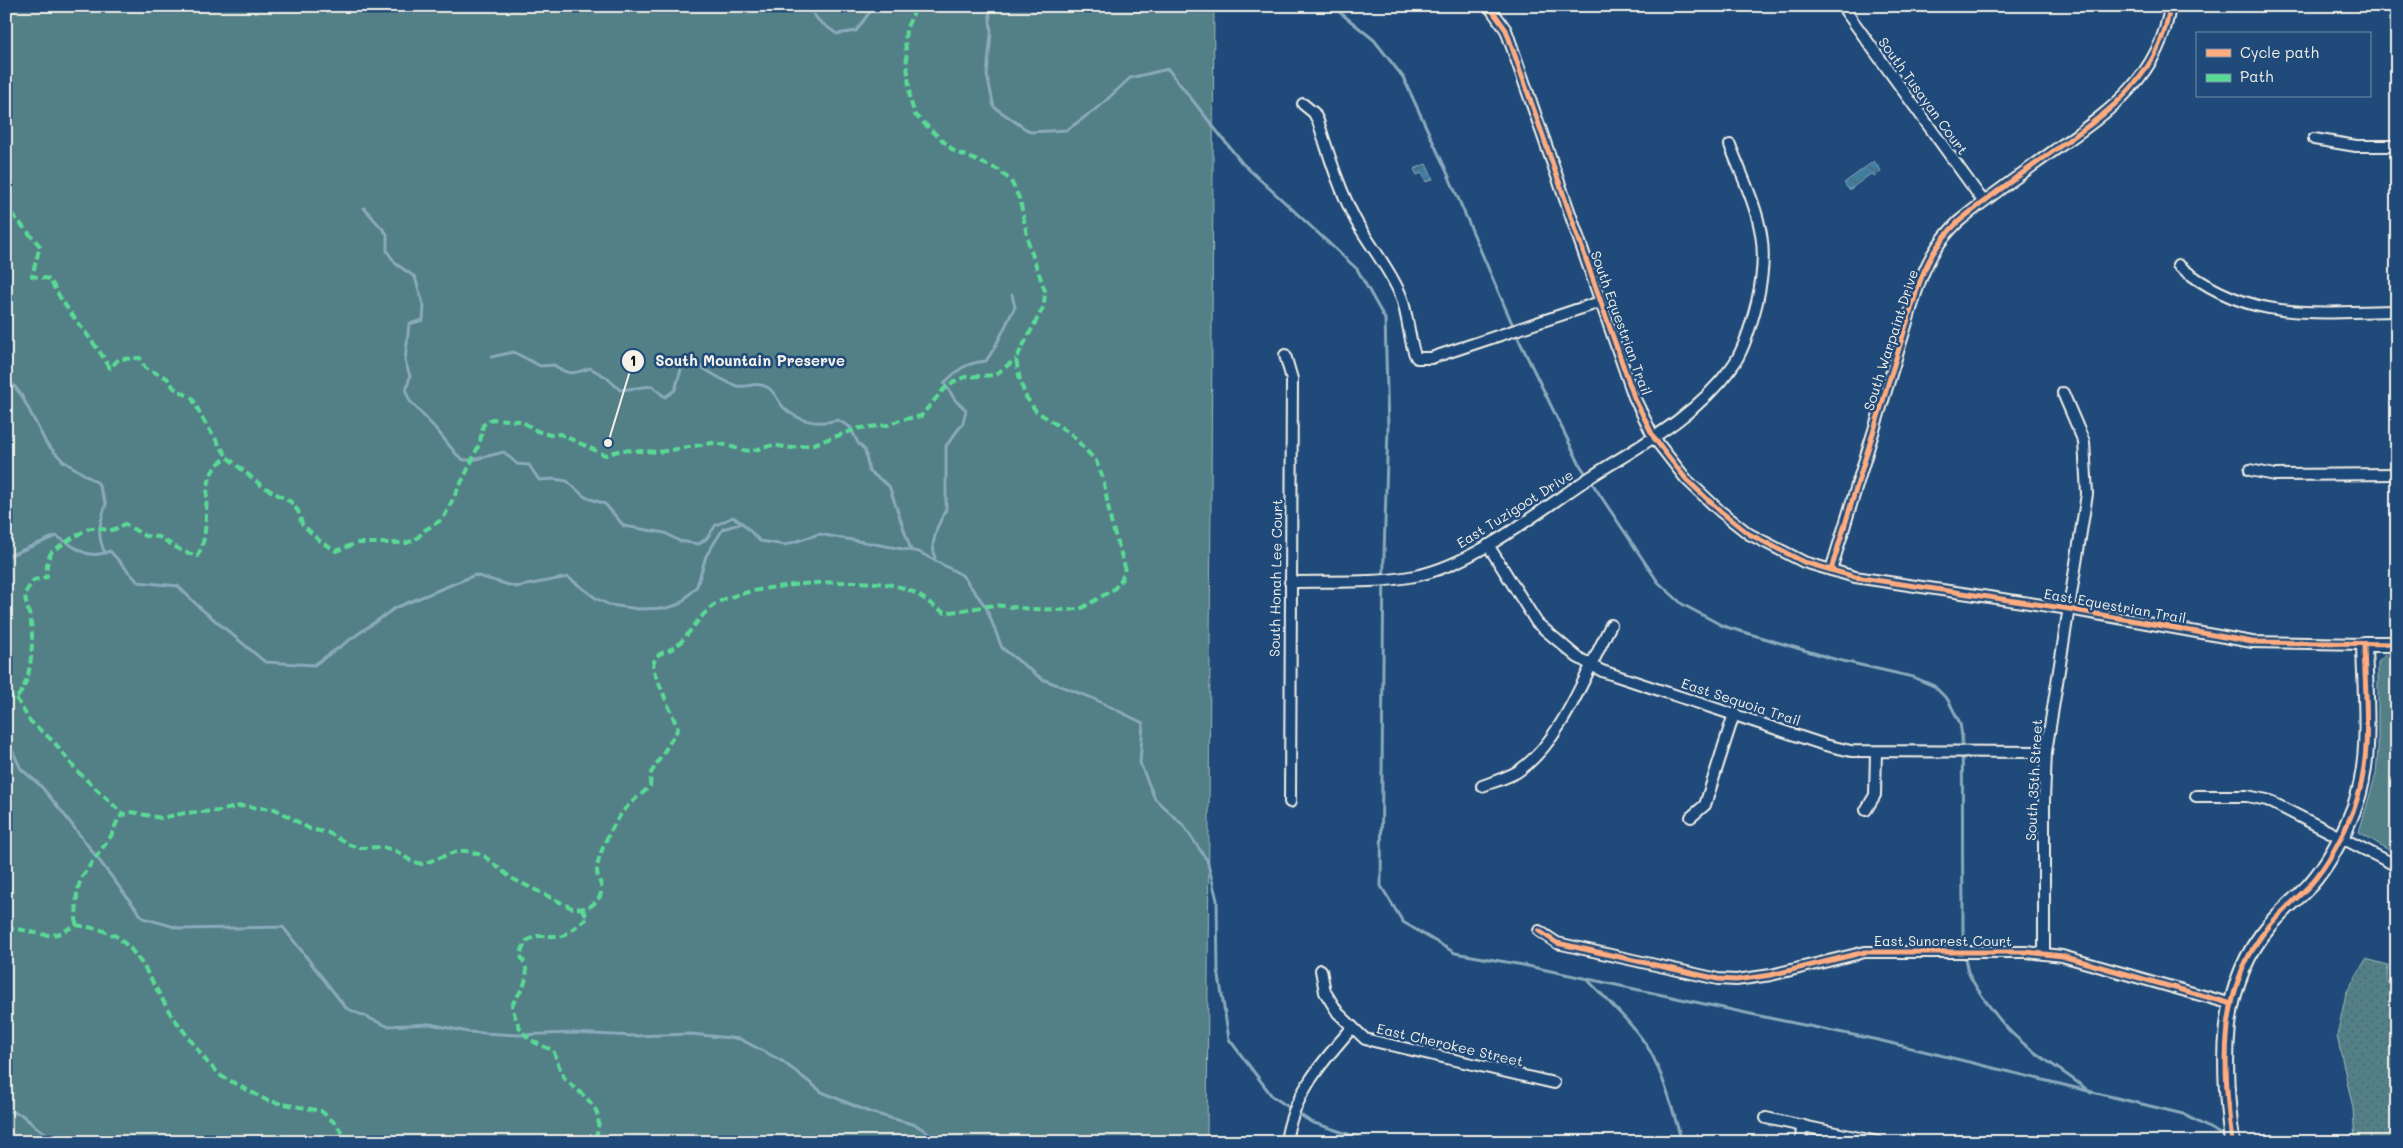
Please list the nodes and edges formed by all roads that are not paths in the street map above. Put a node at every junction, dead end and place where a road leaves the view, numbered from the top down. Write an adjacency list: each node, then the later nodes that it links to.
1 (1489, 6): 10 (street, South Equestrian Trail)
2 (1842, 6): 8 (street, South Tusayan Court)
3 (2170, 6): 8 (street, South Warpaint Drive)
4 (1303, 104): 10 (street)
5 (2314, 139): 7 (street)
6 (1730, 145): 14 (street, East Tuzigoot Drive)
7 (2397, 146)
8 (1983, 202): 18 (street, South Warpaint Drive)
9 (2178, 265): 11 (street)
10 (1600, 302): 14 (street, South Equestrian Trail)
11 (2397, 311)
12 (1286, 356): 19 (street, South Honah Lee Court)
13 (2063, 393): 20 (street, South 35th Street)
14 (1654, 438): 17 (street, East Tuzigoot Drive); 18 (street, South Equestrian Trail)
15 (2250, 470): 16 (street)
16 (2397, 474)
17 (1488, 545): 19 (street, East Tuzigoot Drive); 24 (street, East Sequoia Trail)
18 (1831, 570): 20 (street, East Equestrian Trail)
19 (1290, 582): 30 (street, South Honah Lee Court)
20 (2069, 609): 22 (street, East Equestrian Trail); 27 (street, South 35th Street)
21 (1611, 625): 24 (street)
22 (2364, 644): 23 (street, East Equestrian Trail); 33 (street)
23 (2397, 644)
24 (1590, 665): 25 (street, East Sequoia Trail); 28 (street)
25 (1734, 714): 26 (street, East Sequoia Trail); 32 (street)
26 (1876, 752): 27 (street, East Sequoia Trail); 31 (street)
27 (2046, 752): 36 (street, South 35th Street)
28 (1482, 786)
29 (2196, 796): 33 (street)
30 (1290, 802)
31 (1866, 810)
32 (1691, 816)
33 (2342, 837): 34 (street); 38 (street)
34 (2397, 866)
35 (1539, 931): 36 (street, East Suncrest Court)
36 (2044, 954): 38 (street, East Suncrest Court)
37 (1321, 970): 39 (street, East Cherokee Street)
38 (2232, 1004): 46 (street)
39 (1352, 1028): 40 (street, East Cherokee Street); 43 (street)
40 (1554, 1083)
41 (1766, 1118): 42 (street)
42 (1802, 1125): 44 (street); 45 (street)
43 (1286, 1142)
44 (1801, 1142)
45 (1878, 1142)
46 (2232, 1142)

